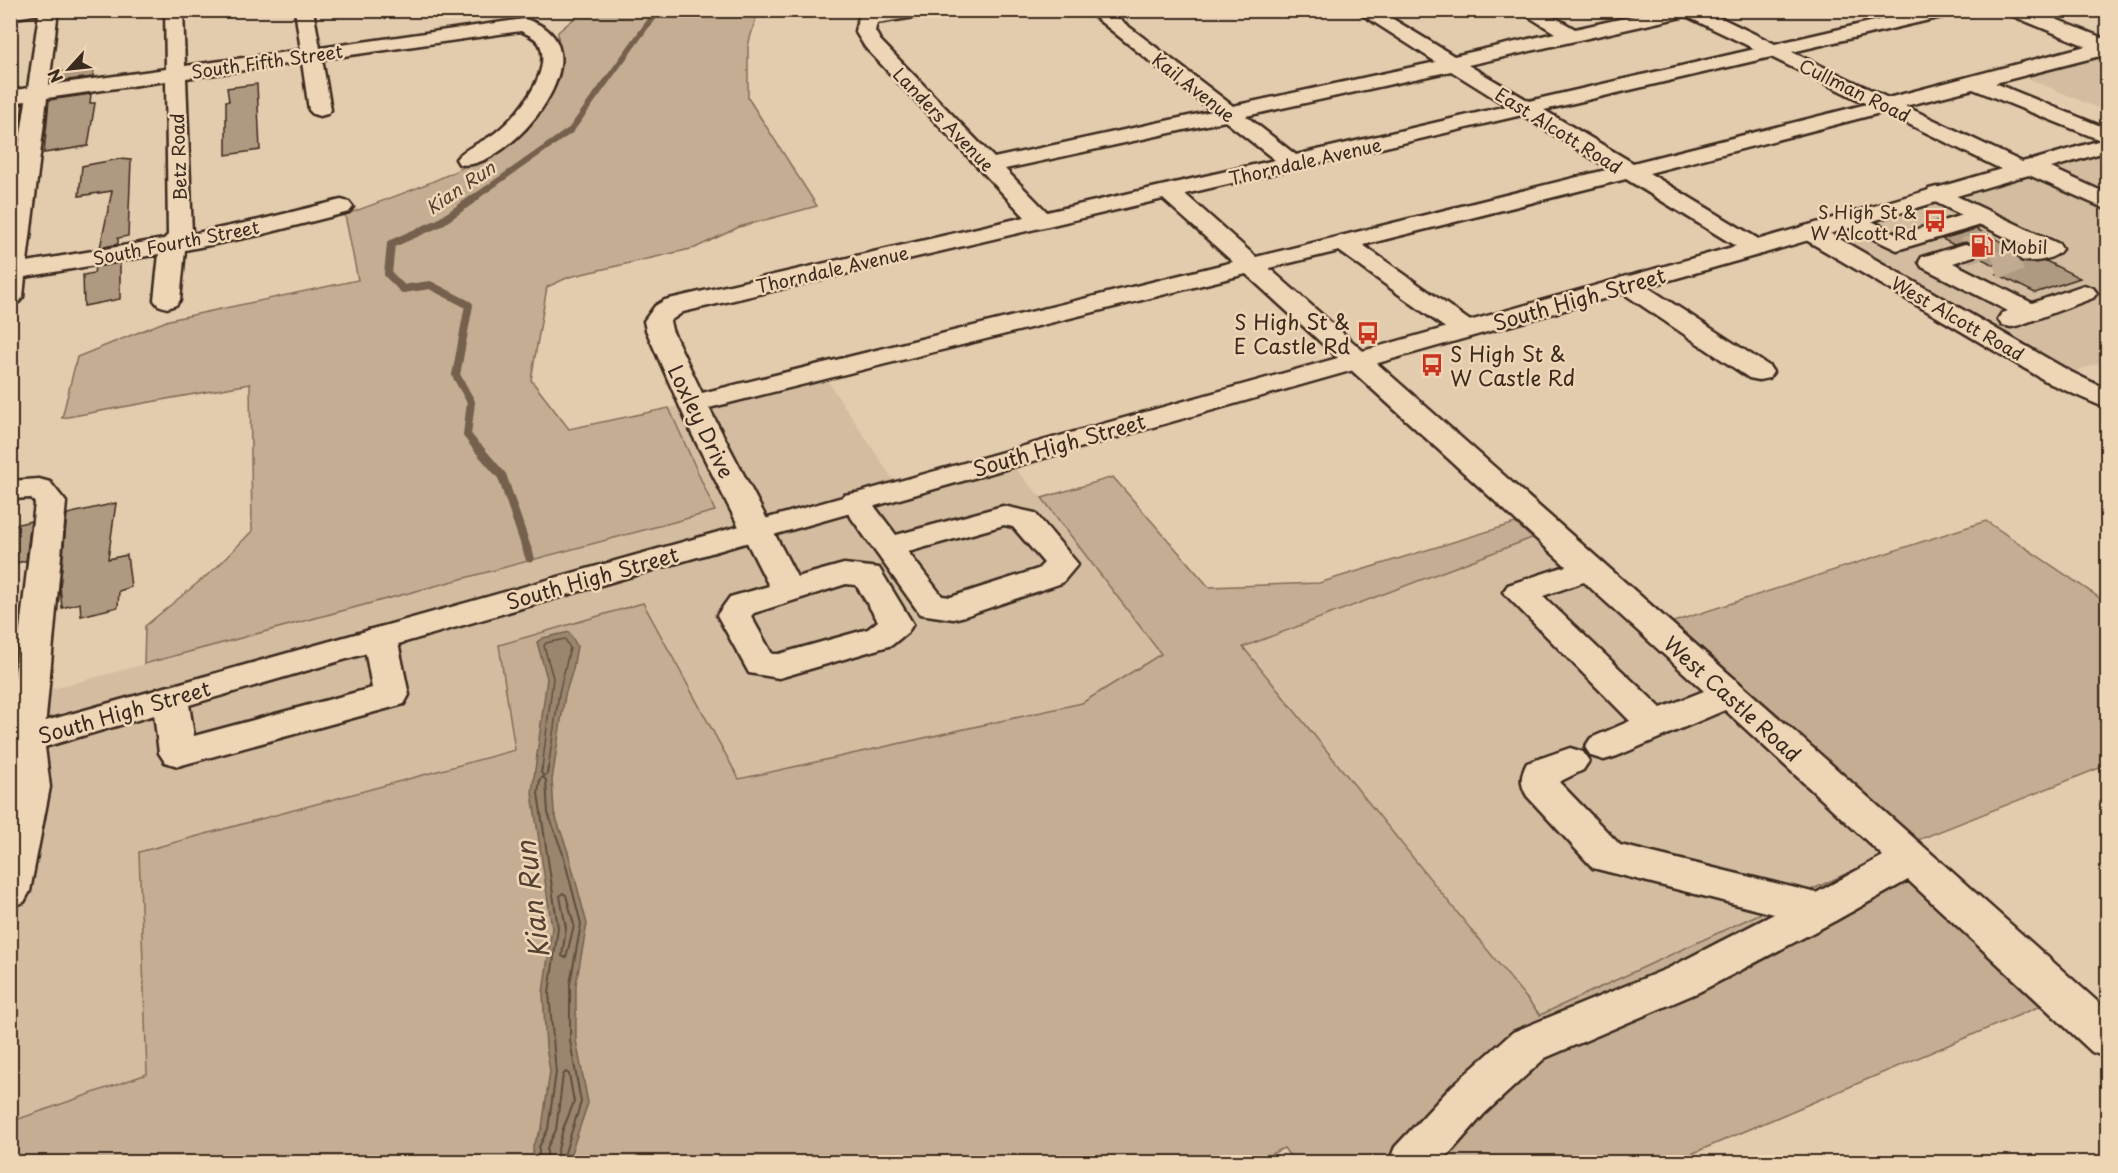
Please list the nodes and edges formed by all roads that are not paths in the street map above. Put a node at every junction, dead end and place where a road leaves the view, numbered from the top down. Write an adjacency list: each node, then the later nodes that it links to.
1 (33, 10): 12 (street)
2 (49, 10): 21 (street)
3 (174, 10): 19 (street, Betz Road)
4 (304, 10): 17 (street)
5 (921, 10): 13 (street)
6 (1095, 10): 26 (street, Kail Avenue)
7 (1364, 10): 18 (street, East Alcott Road)
8 (1527, 10): 14 (street)
9 (1688, 10): 14 (street); 16 (street, Cullman Road)
10 (1948, 10): 16 (street, Thorndale Avenue)
11 (2015, 10): 15 (street)
12 (10, 13)
13 (870, 15): 31 (street, Landers Avenue)
14 (1573, 36): 18 (street)
15 (2107, 47): 20 (street)
16 (1774, 51): 23 (street, Cullman Road); 25 (street, Thorndale Avenue)
17 (312, 54): 19 (street, South Fifth Street); 24 (street); 29 (street, South Fifth Street)
18 (1452, 65): 25 (street, East Alcott Road); 26 (street)
19 (176, 74): 21 (street, South Fifth Street); 43 (street, Betz Road)
20 (1975, 82): 23 (street); 27 (street)
21 (37, 93): 22 (street, South Fifth Street); 33 (street)
22 (10, 97)
23 (1884, 104): 32 (street, Cullman Road); 34 (street)
24 (320, 110)
25 (1525, 110): 30 (street, Thorndale Avenue); 34 (street, East Alcott Road)
26 (1230, 115): 30 (street, Kail Avenue); 31 (street)
27 (2108, 137)
28 (2108, 144): 32 (street, South High Street)
29 (466, 159)
30 (1293, 163): 35 (street, Thorndale Avenue)
31 (989, 166): 41 (street, Landers Avenue)
32 (2025, 168): 36 (street, South High Street); 37 (street, Cullman Road)
33 (19, 170): 52 (street)
34 (1626, 172): 44 (street); 46 (street, East Alcott Road)
35 (1169, 192): 41 (street, Thorndale Avenue); 50 (street, West Castle Road)
36 (1937, 194): 39 (street); 40 (street, South High Street)
37 (2108, 203)
38 (340, 207): 43 (street, South Fourth Street)
39 (1982, 217): 45 (street); 48 (street)
40 (1852, 220): 42 (street, South High Street); 45 (street)
41 (1042, 221): 59 (street, Thorndale Avenue)
42 (1810, 232): 46 (street, South High Street); 53 (street, West Alcott Road)
43 (173, 243): 52 (street, South Fourth Street); 58 (street, Betz Road)
44 (1344, 243): 50 (street); 61 (street)
45 (1897, 243): 49 (street)
46 (1756, 248): 55 (street, South High Street)
47 (1965, 251): 49 (street)
48 (2030, 255)
49 (1931, 262): 53 (street); 54 (street)
50 (1253, 266): 63 (street, West Castle Road); 66 (street)
51 (1995, 266): 54 (street)
52 (12, 272): 57 (street)
53 (1885, 276): 62 (street, West Alcott Road)
54 (1959, 276): 60 (street)
55 (1626, 284): 61 (street, South High Street); 64 (street)
56 (2084, 293): 60 (street)
57 (10, 297)
58 (167, 300)
59 (664, 312): 66 (street, Loxley Drive)
60 (2030, 312): 62 (street)
61 (1464, 329): 63 (street, South High Street)
62 (1978, 329): 65 (street, West Alcott Road)
63 (1357, 360): 68 (street, South High Street); 71 (street, West Castle Road)
64 (1759, 372)
65 (2108, 401)
66 (693, 404): 69 (street, Loxley Drive)
67 (10, 490): 77 (street)
68 (855, 502): 69 (street, South High Street); 70 (street)
69 (755, 530): 72 (street, Loxley Drive); 73 (street, South High Street)
70 (890, 547): 70 (street)
71 (1590, 569): 74 (street, West Castle Road); 76 (street)
72 (789, 591)
73 (380, 638): 75 (street, South High Street); 75 (street)
74 (1730, 695): 76 (street); 78 (street, West Castle Road)
75 (170, 698): 77 (street, South High Street)
76 (1655, 724): 80 (street)
77 (18, 742): 79 (street)
78 (1911, 859): 80 (street); 81 (street, West Castle Road)
79 (10, 891)
80 (1820, 910): 82 (street)
81 (2108, 1039)
82 (1412, 1162)

